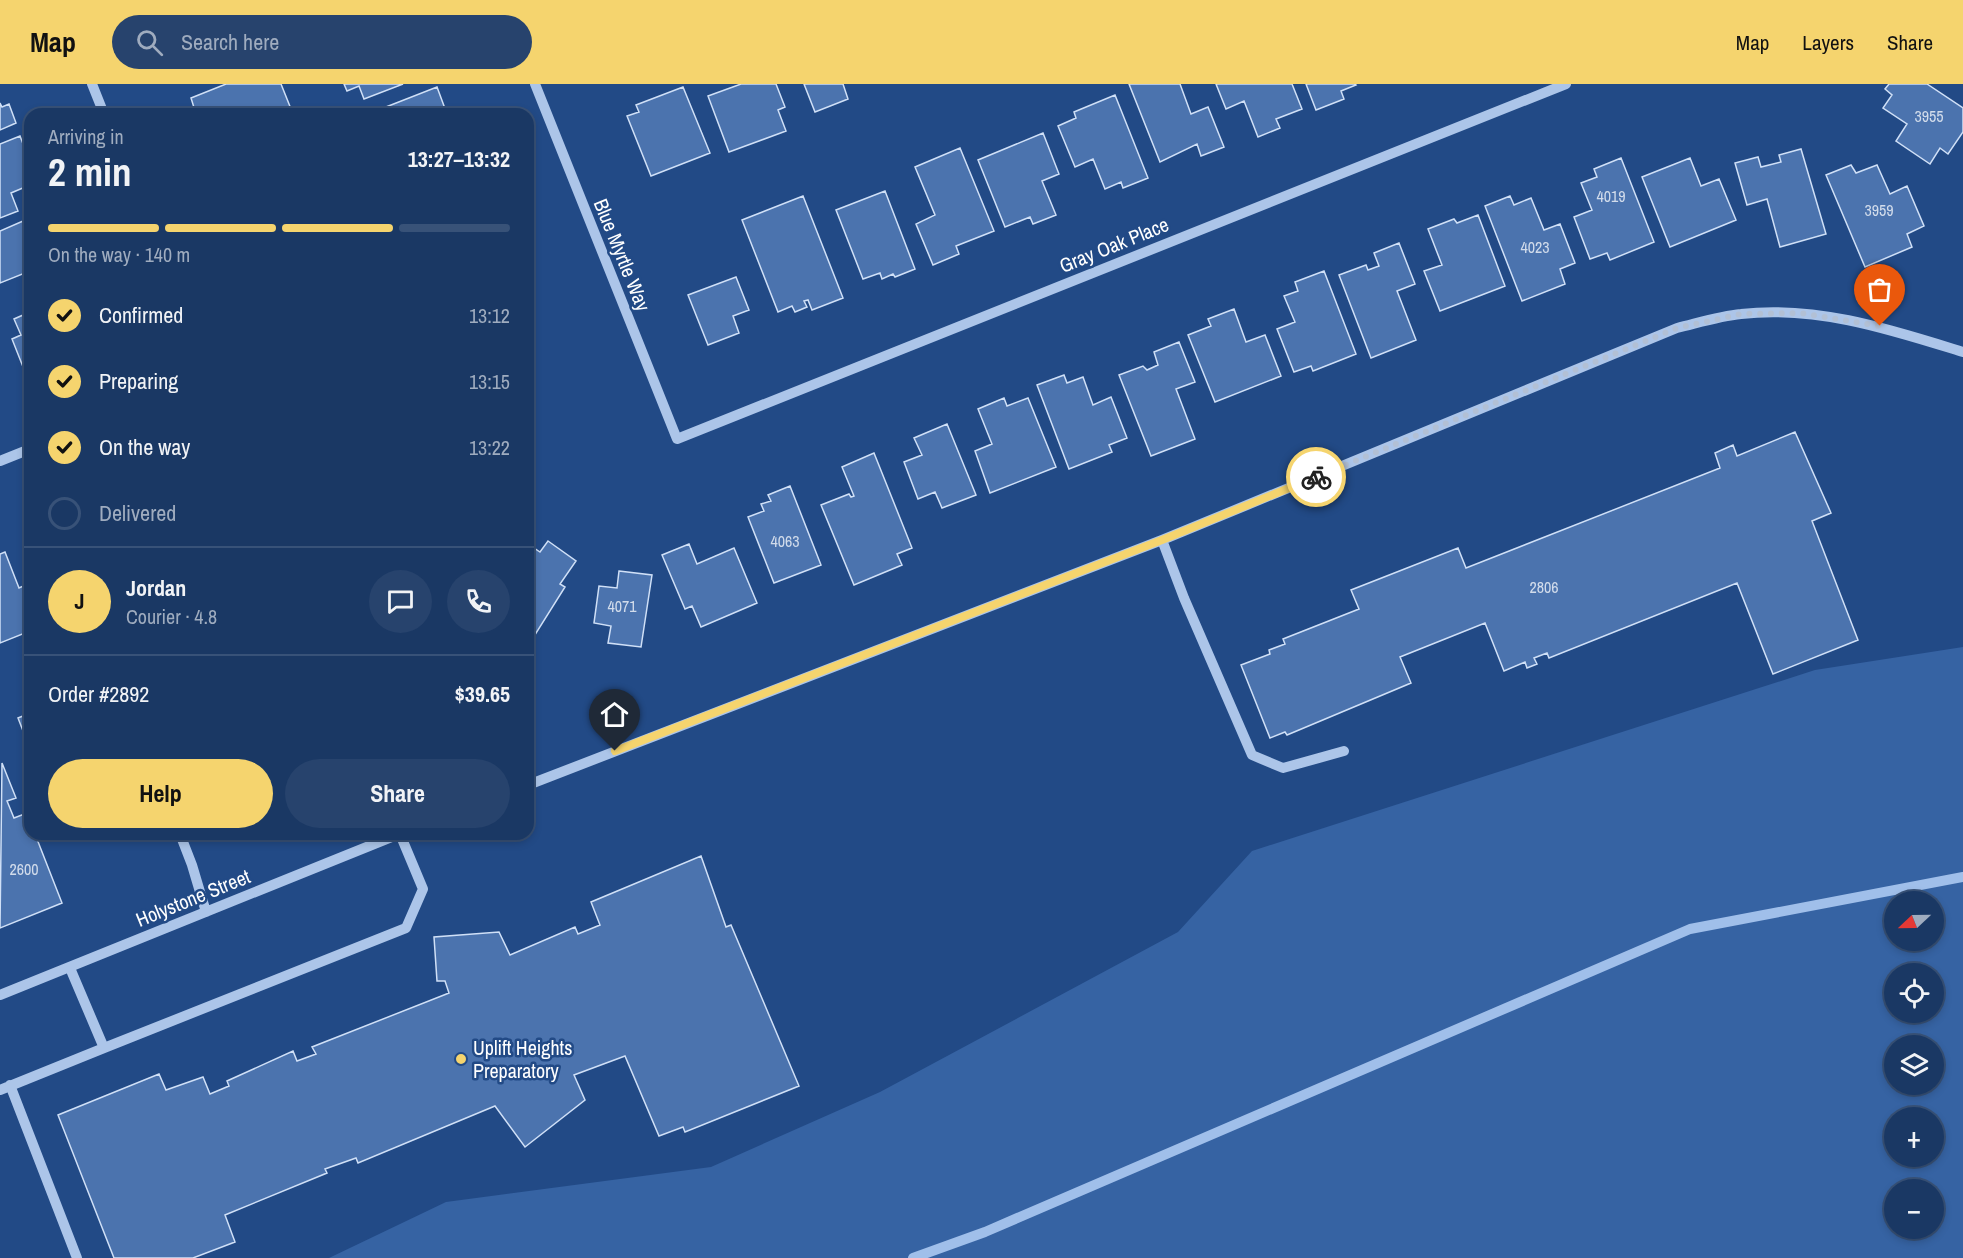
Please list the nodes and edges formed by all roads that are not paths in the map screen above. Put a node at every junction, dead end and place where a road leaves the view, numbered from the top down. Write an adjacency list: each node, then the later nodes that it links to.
1 (92, 84): 4 (street)
2 (535, 84): 6 (street, Blue Myrtle Way)
3 (1566, 84): 6 (street, Gray Oak Place)
4 (102, 108)
5 (1963, 352): 9 (street)
6 (677, 438)
7 (24, 451): 8 (street)
8 (0, 461)
9 (1162, 540): 10 (street); 11 (street)
10 (1344, 751)
11 (534, 782)
12 (182, 840): 15 (street)
13 (385, 840): 15 (street, Holystone Street)
14 (403, 840): 18 (street)
15 (206, 912): 16 (street, Holystone Street)
16 (70, 968): 17 (street, Holystone Street); 18 (street)
17 (0, 995)
18 (104, 1048): 19 (street)
19 (5, 1087): 20 (street)
20 (76, 1258)

